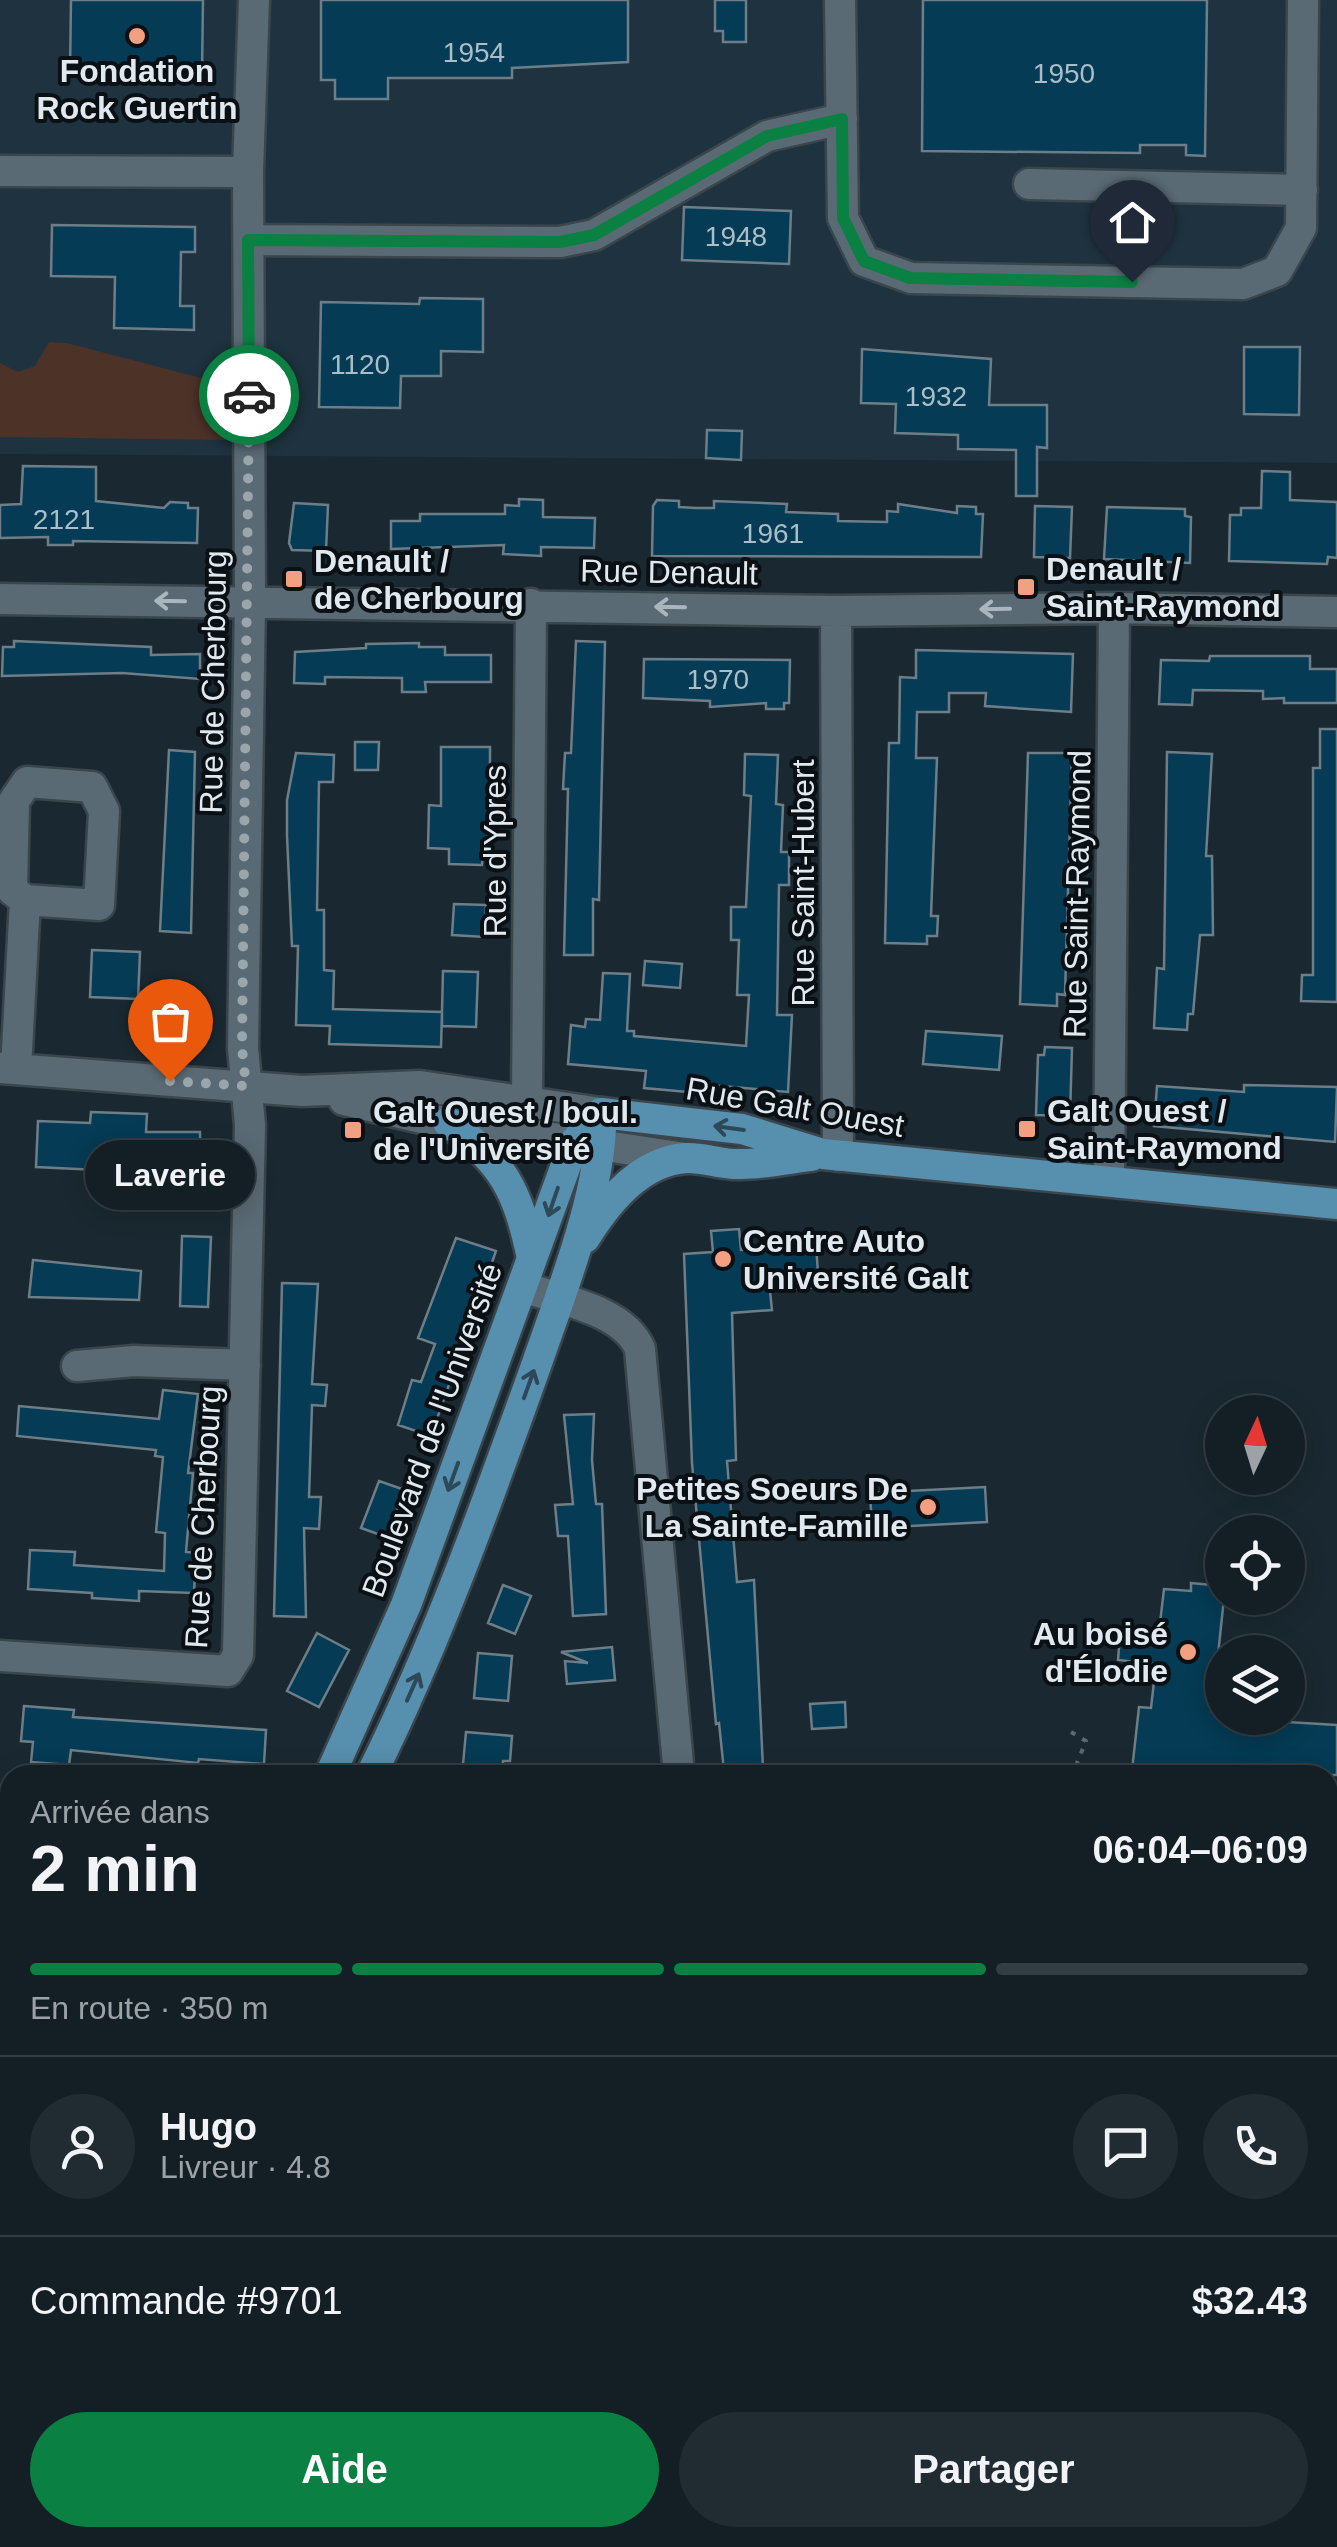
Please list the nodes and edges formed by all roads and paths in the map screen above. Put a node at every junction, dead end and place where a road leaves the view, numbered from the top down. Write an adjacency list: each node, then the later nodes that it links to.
1 (254, 0): 6 (street, Rue de Cherbourg)
2 (840, 0): 4 (street)
3 (1304, 0): 8 (street)
4 (842, 119): 8 (street); 9 (street)
5 (0, 171): 6 (street)
6 (248, 172): 9 (street, Rue de Cherbourg)
7 (1029, 184): 8 (street)
8 (1302, 190)
9 (248, 240): 11 (street, Rue de Cherbourg)
10 (0, 599): 11 (street, Rue Denault, one-way to 10)
11 (250, 602): 12 (street, Rue Denault); 18 (street, Rue de Cherbourg)
12 (531, 604): 14 (street, Rue Denault, one-way to 12); 20 (street, Rue d'Ypres)
13 (1114, 608): 14 (street, Rue Denault, one-way to 14); 15 (street, Rue Denault); 26 (street, Rue Saint-Raymond)
14 (836, 611): 24 (street, Rue Saint-Hubert)
15 (1337, 612)
16 (24, 900): 16 (street); 17 (street)
17 (8, 1069): 18 (street, Rue Galt Ouest)
18 (246, 1086): 19 (street, Rue Galt Ouest); 31 (street, Rue de Cherbourg)
19 (302, 1091): 20 (street, Rue Galt Ouest); 22 (street, Rue Galt Ouest)
20 (527, 1099): 21 (street, Rue Galt Ouest)
21 (601, 1113): 23 (main road); 24 (main road, Rue Galt Ouest, one-way to 21)
22 (448, 1122): 23 (street, Rue Galt Ouest); 29 (main road)
23 (588, 1145): 25 (street, Rue Galt Ouest); 28 (main road); 29 (main road, Boulevard de l'Université, one-way to 29)
24 (831, 1155): 25 (main road); 26 (main road, Rue Galt Ouest)
25 (685, 1158): 28 (main road)
26 (1109, 1180): 27 (main road, Rue Galt Ouest)
27 (1337, 1204)
28 (573, 1258): 30 (main road)
29 (528, 1274): 30 (street); 35 (main road, Boulevard de l'Université, one-way to 35)
30 (559, 1300): 36 (main road, one-way to 30); 37 (street)
31 (245, 1365): 32 (street, Rue de Cherbourg); 33 (street, Rue de Cherbourg)
32 (77, 1366)
33 (0, 1656)
34 (1071, 1732): 38 (path)
35 (334, 1765)
36 (376, 1765)
37 (678, 1765)
38 (1076, 1765)

